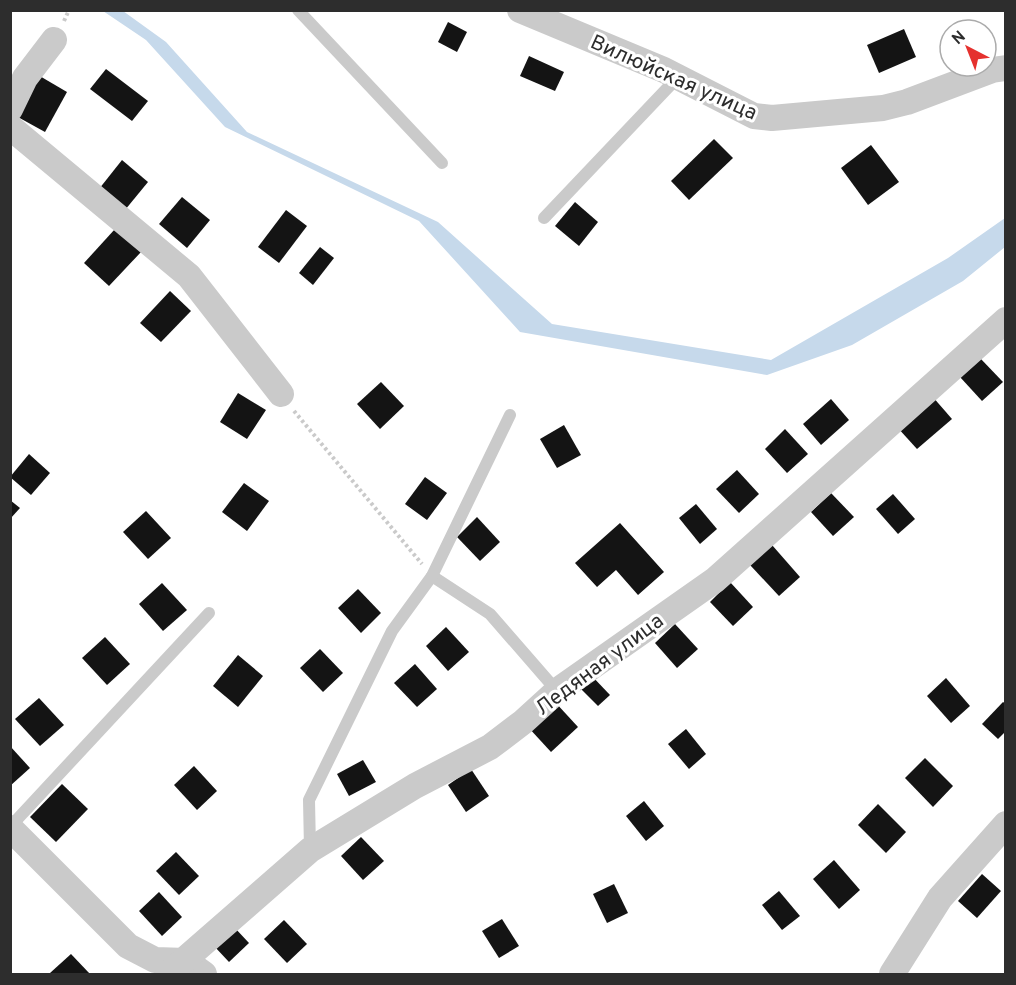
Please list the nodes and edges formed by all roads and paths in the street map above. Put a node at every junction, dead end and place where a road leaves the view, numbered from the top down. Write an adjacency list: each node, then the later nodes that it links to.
1 (298, 10): 8 (lane)
2 (520, 10): 5 (street, Вилюйская улица)
3 (54, 40): 6 (street)
4 (1005, 68): 5 (street, Вилюйская улица)
5 (678, 77): 9 (lane)
6 (10, 110)
7 (10, 127): 11 (street)
8 (442, 163)
9 (544, 218)
10 (1005, 320): 15 (street, Ледяная улица)
11 (281, 394): 13 (path)
12 (510, 415): 13 (lane)
13 (432, 576): 15 (lane); 18 (lane)
14 (209, 613): 17 (lane)
15 (557, 691): 18 (street, Ледяная улица)
16 (1005, 824): 20 (street)
17 (10, 827): 19 (street)
18 (310, 850): 19 (street, Ледяная улица)
19 (186, 970)
20 (892, 975)

